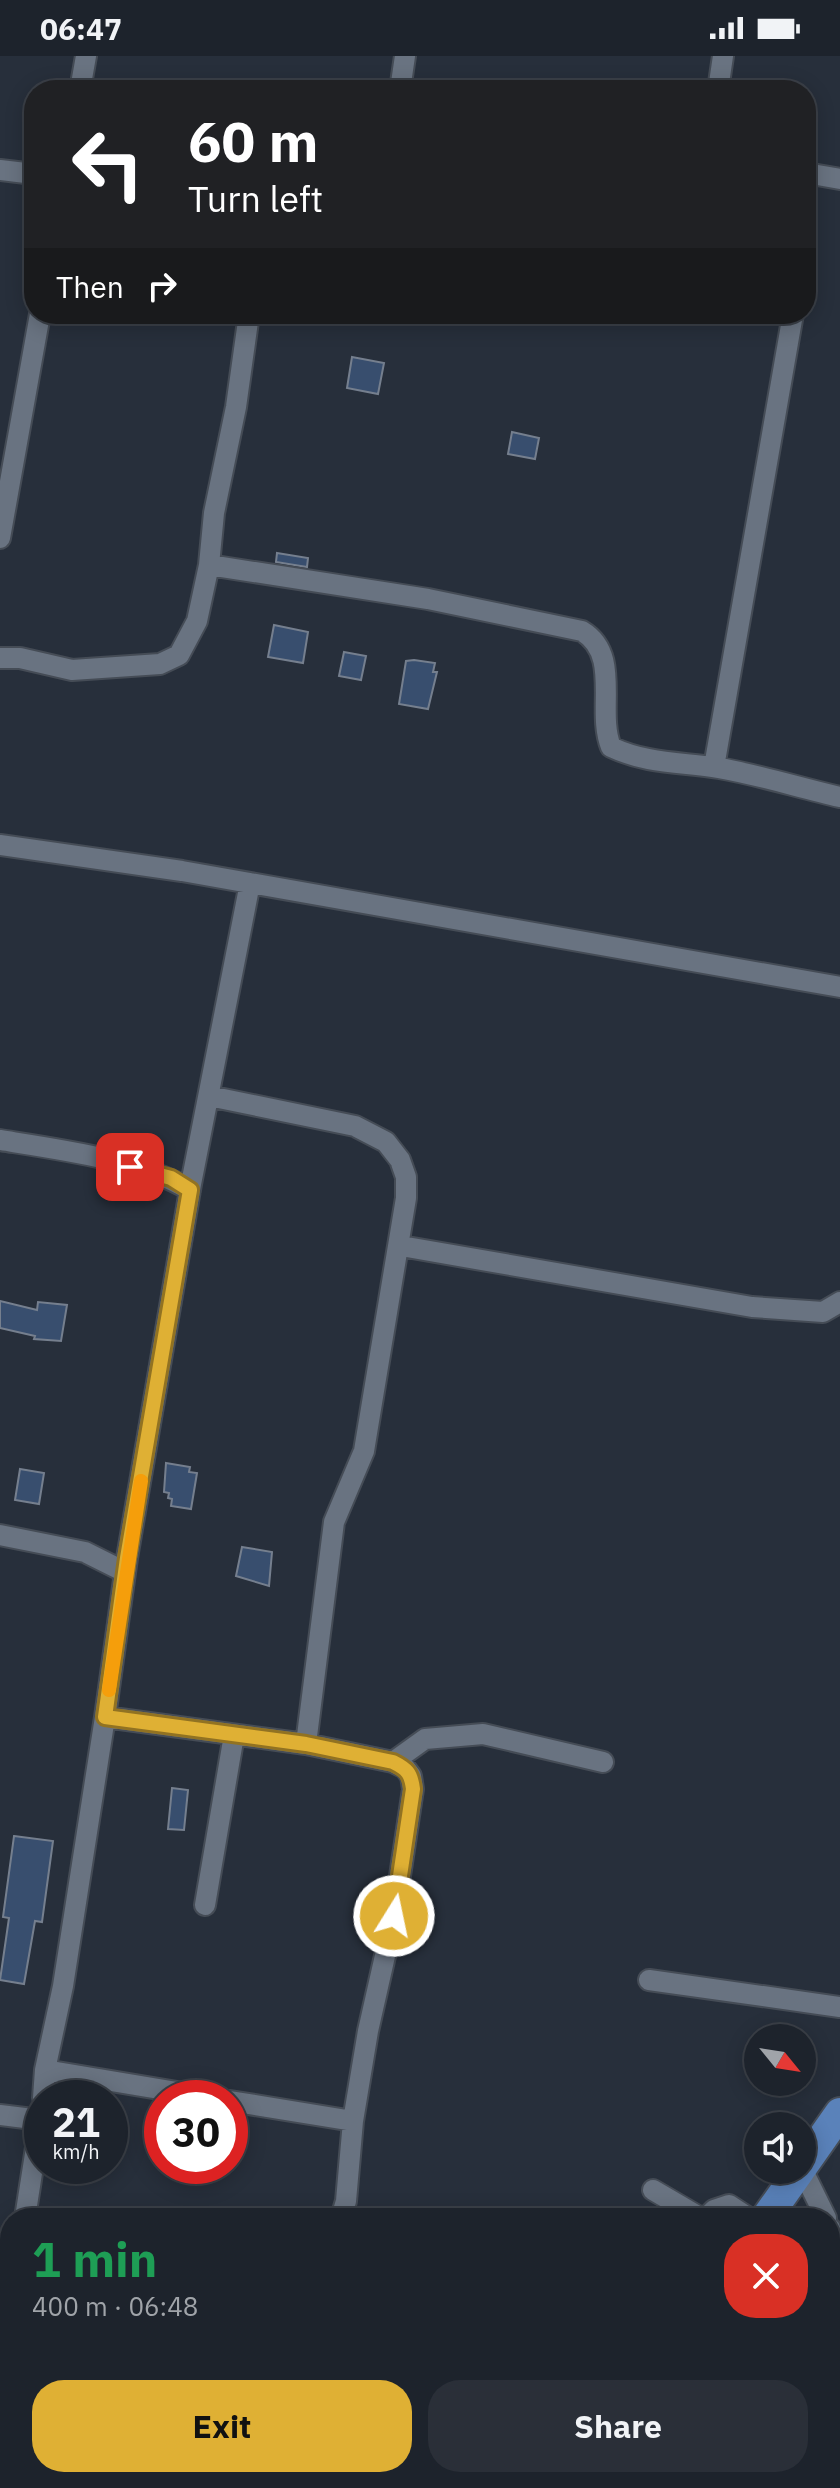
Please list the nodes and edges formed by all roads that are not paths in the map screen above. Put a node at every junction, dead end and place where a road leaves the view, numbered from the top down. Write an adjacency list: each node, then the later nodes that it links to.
1 (86, 56): 4 (street)
2 (405, 56): 5 (street)
3 (723, 56): 6 (street)
4 (82, 80)
5 (401, 80)
6 (719, 80)
7 (0, 170): 8 (street)
8 (24, 173)
9 (816, 175): 10 (street)
10 (840, 179)
11 (38, 324): 14 (street)
12 (248, 324): 16 (street)
13 (791, 324): 18 (street)
14 (2, 508): 15 (street)
15 (0, 538)
16 (209, 565): 17 (street); 18 (street)
17 (0, 658)
18 (714, 767): 19 (street)
19 (840, 797)
20 (0, 845): 21 (street)
21 (250, 883): 22 (street); 23 (street)
22 (840, 987)
23 (209, 1096): 25 (street); 26 (street)
24 (0, 1140): 25 (street)
25 (190, 1190): 29 (street)
26 (401, 1246): 27 (street); 32 (street)
27 (840, 1302)
28 (0, 1535): 29 (street)
29 (125, 1572): 30 (street)
30 (105, 1717): 31 (street); 38 (street)
31 (234, 1735): 32 (street); 35 (street)
32 (306, 1744): 33 (street)
33 (393, 1762): 34 (street); 45 (street)
34 (603, 1762)
35 (205, 1905)
36 (649, 1980): 37 (street)
37 (840, 2007)
38 (45, 2070): 39 (street); 40 (street)
39 (44, 2080)
40 (144, 2086)
41 (248, 2104): 45 (street)
42 (840, 2113): 46 (highway)
43 (0, 2115): 44 (street)
44 (24, 2118)
45 (353, 2121): 52 (street)
46 (816, 2147)
47 (31, 2184): 51 (street)
48 (790, 2184): 54 (highway)
49 (809, 2184): 55 (street)
50 (653, 2190): 53 (street)
51 (27, 2208)
52 (344, 2208)
53 (686, 2208)
54 (773, 2208)
55 (821, 2208)

